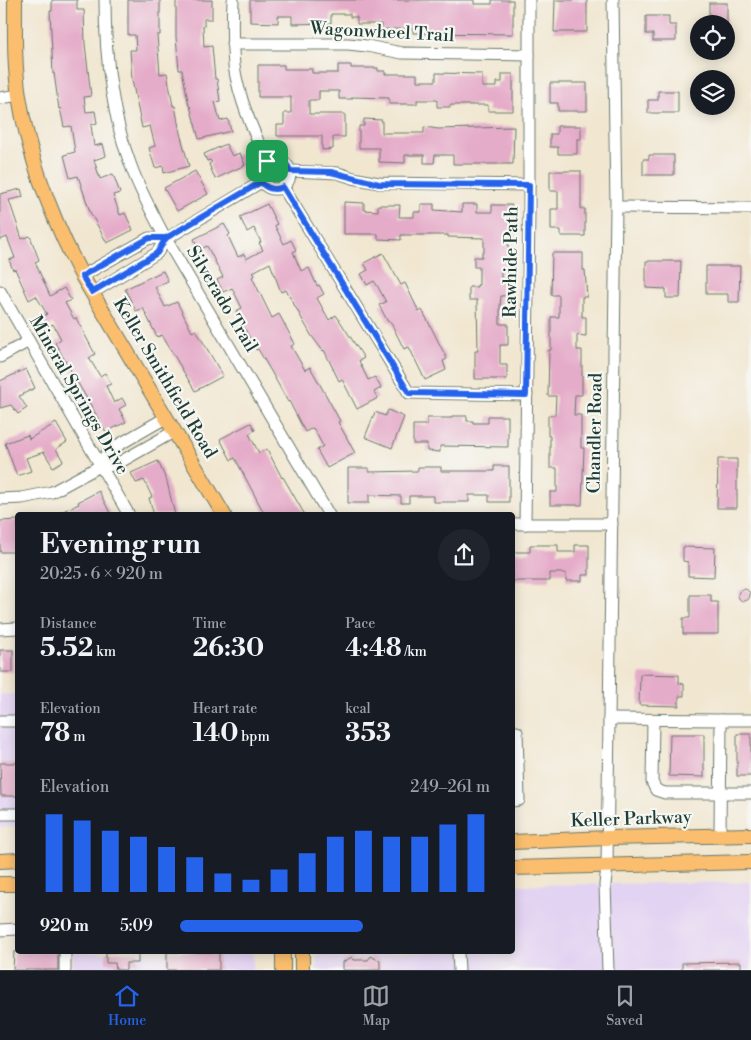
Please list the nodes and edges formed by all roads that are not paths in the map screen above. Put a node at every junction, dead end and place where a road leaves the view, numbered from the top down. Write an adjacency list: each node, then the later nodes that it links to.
1 (15, 0): 8 (main road, Keller Smithfield Road)
2 (105, 0): 17 (street, Silverado Trail)
3 (232, 0): 6 (street)
4 (529, 0): 7 (street, Rawhide Path)
5 (613, 0): 15 (street, Chandler Road)
6 (232, 44): 7 (street, Wagonwheel Trail); 10 (street)
7 (529, 55): 13 (street, Rawhide Path)
8 (19, 95): 9 (street); 18 (main road, Keller Smithfield Road)
9 (0, 98)
10 (267, 161): 11 (street); 12 (street)
11 (290, 171): 13 (street); 14 (street)
12 (261, 182): 14 (street); 17 (street)
13 (529, 185): 23 (street, Rawhide Path)
14 (283, 187): 23 (street)
15 (616, 207): 16 (street); 33 (street, Chandler Road)
16 (751, 208)
17 (166, 238): 18 (street); 20 (street); 30 (street, Silverado Trail)
18 (82, 276): 20 (main road, Keller Smithfield Road)
19 (0, 291): 21 (street, Mineral Springs Drive)
20 (92, 292): 24 (main road, Keller Smithfield Road)
21 (29, 341): 22 (street); 26 (street, Mineral Springs Drive)
22 (0, 358)
23 (526, 395): 32 (street, Rawhide Path)
24 (167, 417): 25 (main road, Keller Smithfield Road); 26 (street)
25 (175, 431): 26 (street); 29 (main road, Keller Smithfield Road)
26 (100, 466): 27 (street); 28 (street, Mineral Springs Drive)
27 (0, 499)
28 (127, 512)
29 (222, 512)
30 (327, 512)
31 (515, 524): 32 (street)
32 (525, 524): 33 (street)
33 (612, 524): 36 (street, Chandler Road)
34 (15, 628): 35 (street)
35 (0, 629)
36 (609, 719): 37 (street); 50 (street, Chandler Road)
37 (653, 720): 38 (street); 43 (street)
38 (721, 720): 39 (street); 43 (street)
39 (751, 720)
40 (0, 721): 41 (street)
41 (15, 721)
42 (515, 732): 45 (street)
43 (720, 793): 44 (street); 48 (street)
44 (751, 793)
45 (515, 800)
46 (0, 814): 47 (street)
47 (15, 814)
48 (720, 835): 49 (main road, Keller Parkway); 50 (main road, Keller Parkway)
49 (751, 835)
50 (608, 838): 51 (main road, Keller Parkway); 55 (street, Chandler Road)
51 (515, 842)
52 (15, 860): 53 (main road)
53 (0, 861)
54 (751, 862): 55 (main road)
55 (608, 866): 56 (main road); 69 (street, Chandler Road)
56 (515, 868)
57 (0, 884): 58 (main road)
58 (15, 884)
59 (0, 930): 60 (street)
60 (15, 930)
61 (65, 954): 65 (street)
62 (283, 954): 66 (main road)
63 (302, 954): 67 (main road)
64 (458, 954): 68 (street)
65 (65, 970)
66 (283, 970)
67 (302, 970)
68 (459, 970)
69 (608, 970)

